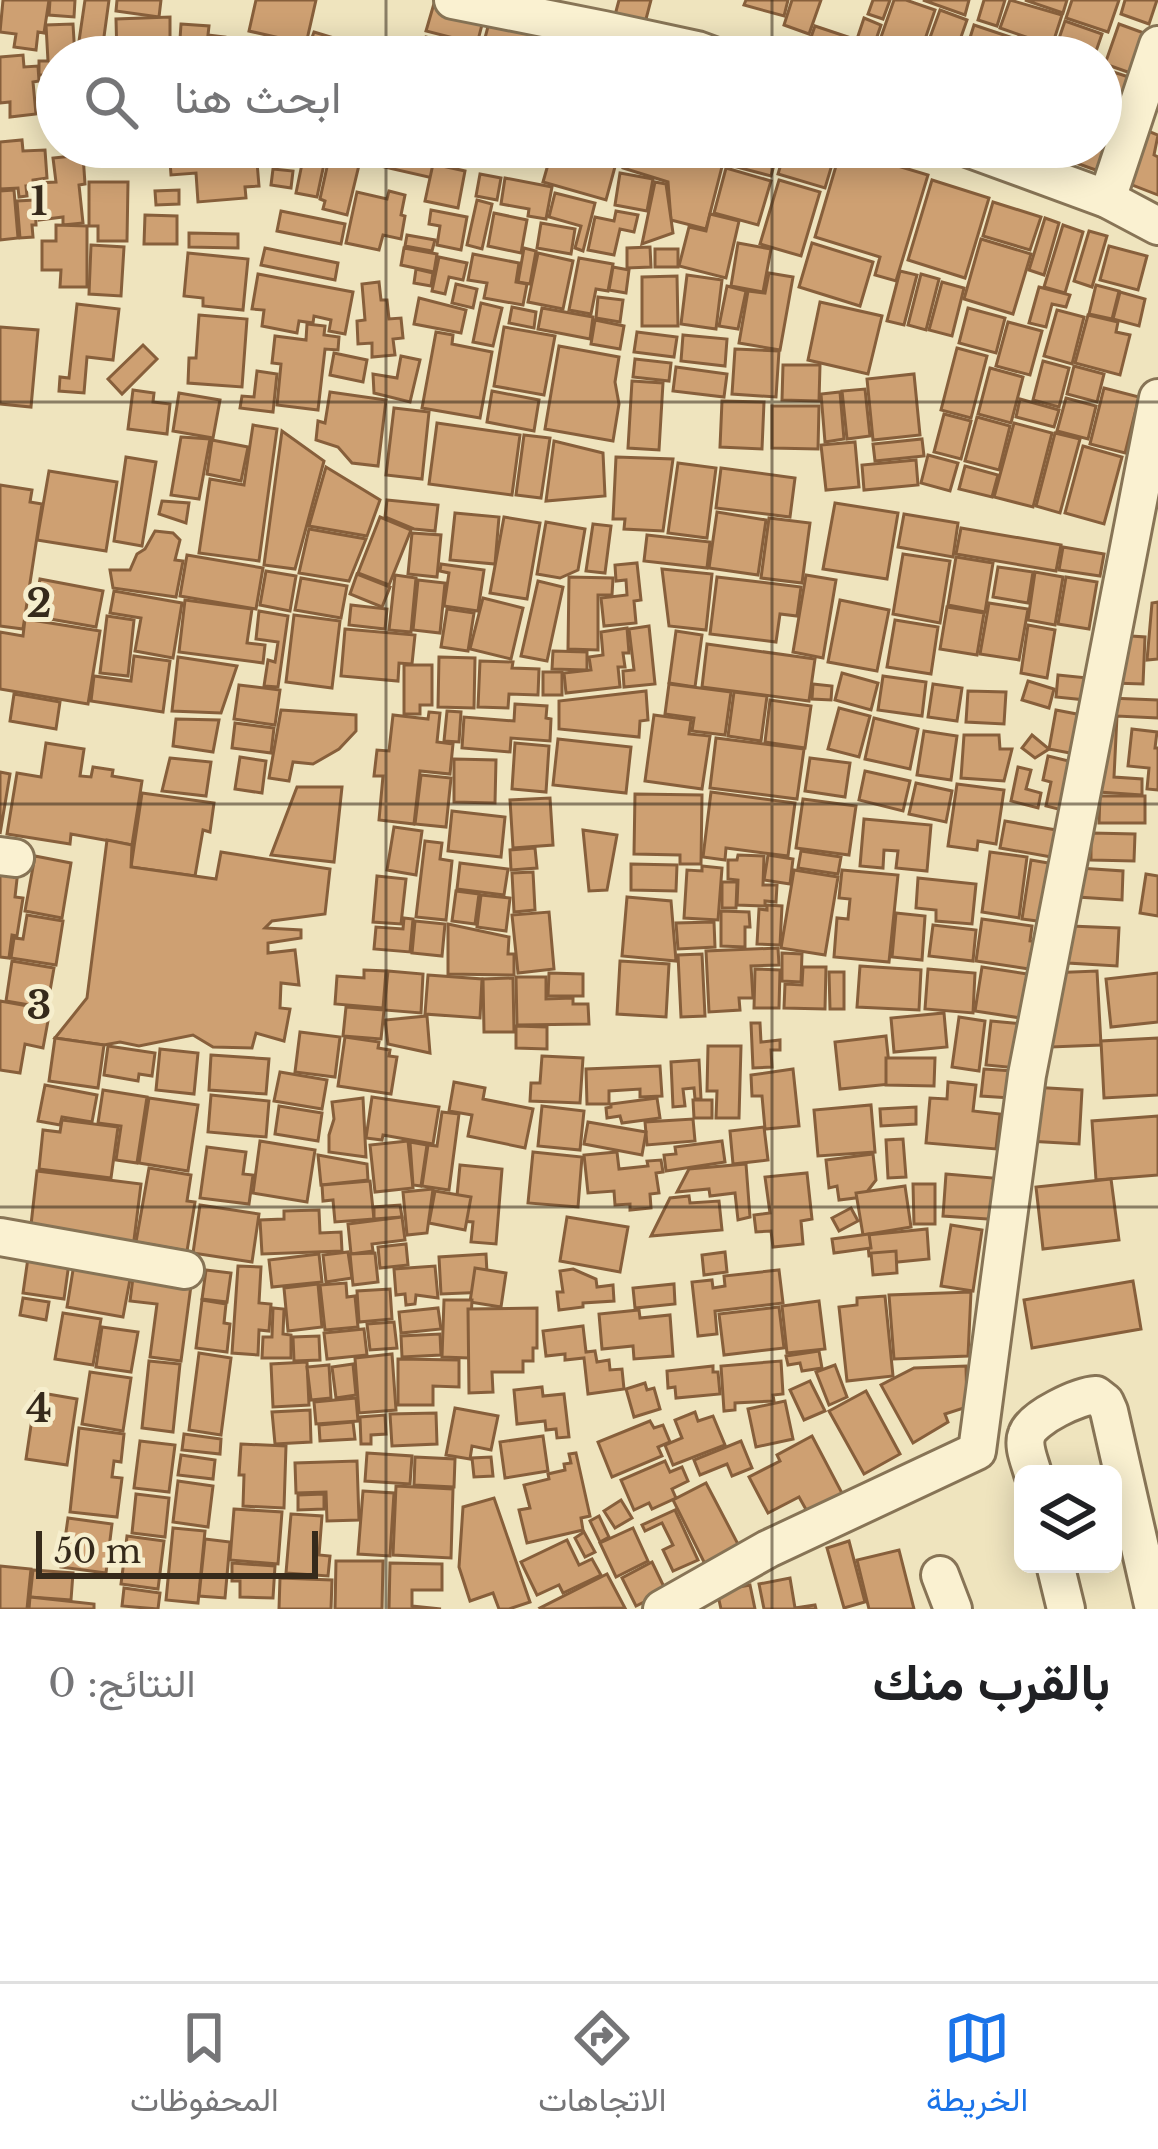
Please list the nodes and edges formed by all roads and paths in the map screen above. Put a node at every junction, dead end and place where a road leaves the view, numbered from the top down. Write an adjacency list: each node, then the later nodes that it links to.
1 (453, 0): 2 (street)
2 (630, 36)
3 (1158, 45): 4 (street)
4 (1122, 154)
5 (1022, 168): 7 (street)
6 (1117, 168): 7 (street)
7 (1107, 199): 8 (street)
8 (1158, 226)
9 (1158, 398): 16 (street)
10 (0, 1237): 11 (street)
11 (184, 1270)
12 (1031, 1465): 13 (street)
13 (1121, 1465)
14 (1122, 1469): 18 (street)
15 (1056, 1573): 17 (street)
16 (662, 1609)
17 (1066, 1609)
18 (1154, 1609)

